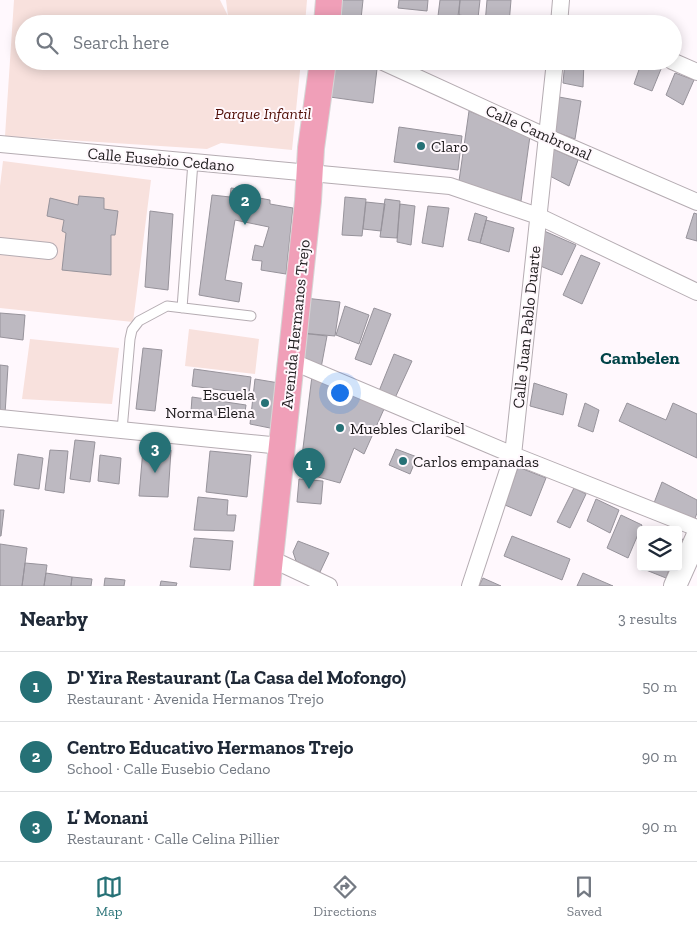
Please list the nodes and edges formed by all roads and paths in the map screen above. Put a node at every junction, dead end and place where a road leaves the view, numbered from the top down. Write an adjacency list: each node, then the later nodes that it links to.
1 (329, 0): 3 (main road)
2 (561, 0): 4 (street)
3 (328, 15)
4 (560, 15)
5 (682, 65): 9 (street)
6 (322, 70): 13 (main road, Avenida Hermanos Trejo)
7 (401, 70): 10 (street, Calle Cambronal)
8 (554, 70): 10 (street, Calle Juan Pablo Duarte)
9 (697, 72)
10 (547, 137): 14 (street, Calle Cambronal); 15 (street, Calle Juan Pablo Duarte)
11 (0, 144): 12 (street, Calle Eusebio Cedano)
12 (193, 162): 13 (street, Calle Eusebio Cedano); 19 (lane)
13 (316, 173): 15 (street, Calle Eusebio Cedano); 21 (main road, Avenida Hermanos Trejo)
14 (697, 202)
15 (538, 216): 18 (street, Calle Eusebio Cedano); 25 (street, Calle Juan Pablo Duarte)
16 (0, 246): 17 (street)
17 (49, 251)
18 (697, 292)
19 (182, 308): 20 (lane); 23 (lane)
20 (251, 316)
21 (291, 361): 24 (main road, Avenida Hermanos Trejo); 25 (street)
22 (0, 418): 23 (street)
23 (122, 430): 24 (street)
24 (281, 446): 28 (main road, Avenida Hermanos Trejo)
25 (513, 455): 26 (street); 30 (street, Calle Juan Pablo Duarte)
26 (697, 528)
27 (697, 537): 31 (main road)
28 (269, 574): 29 (street)
29 (329, 586)
30 (470, 586)
31 (675, 586)

